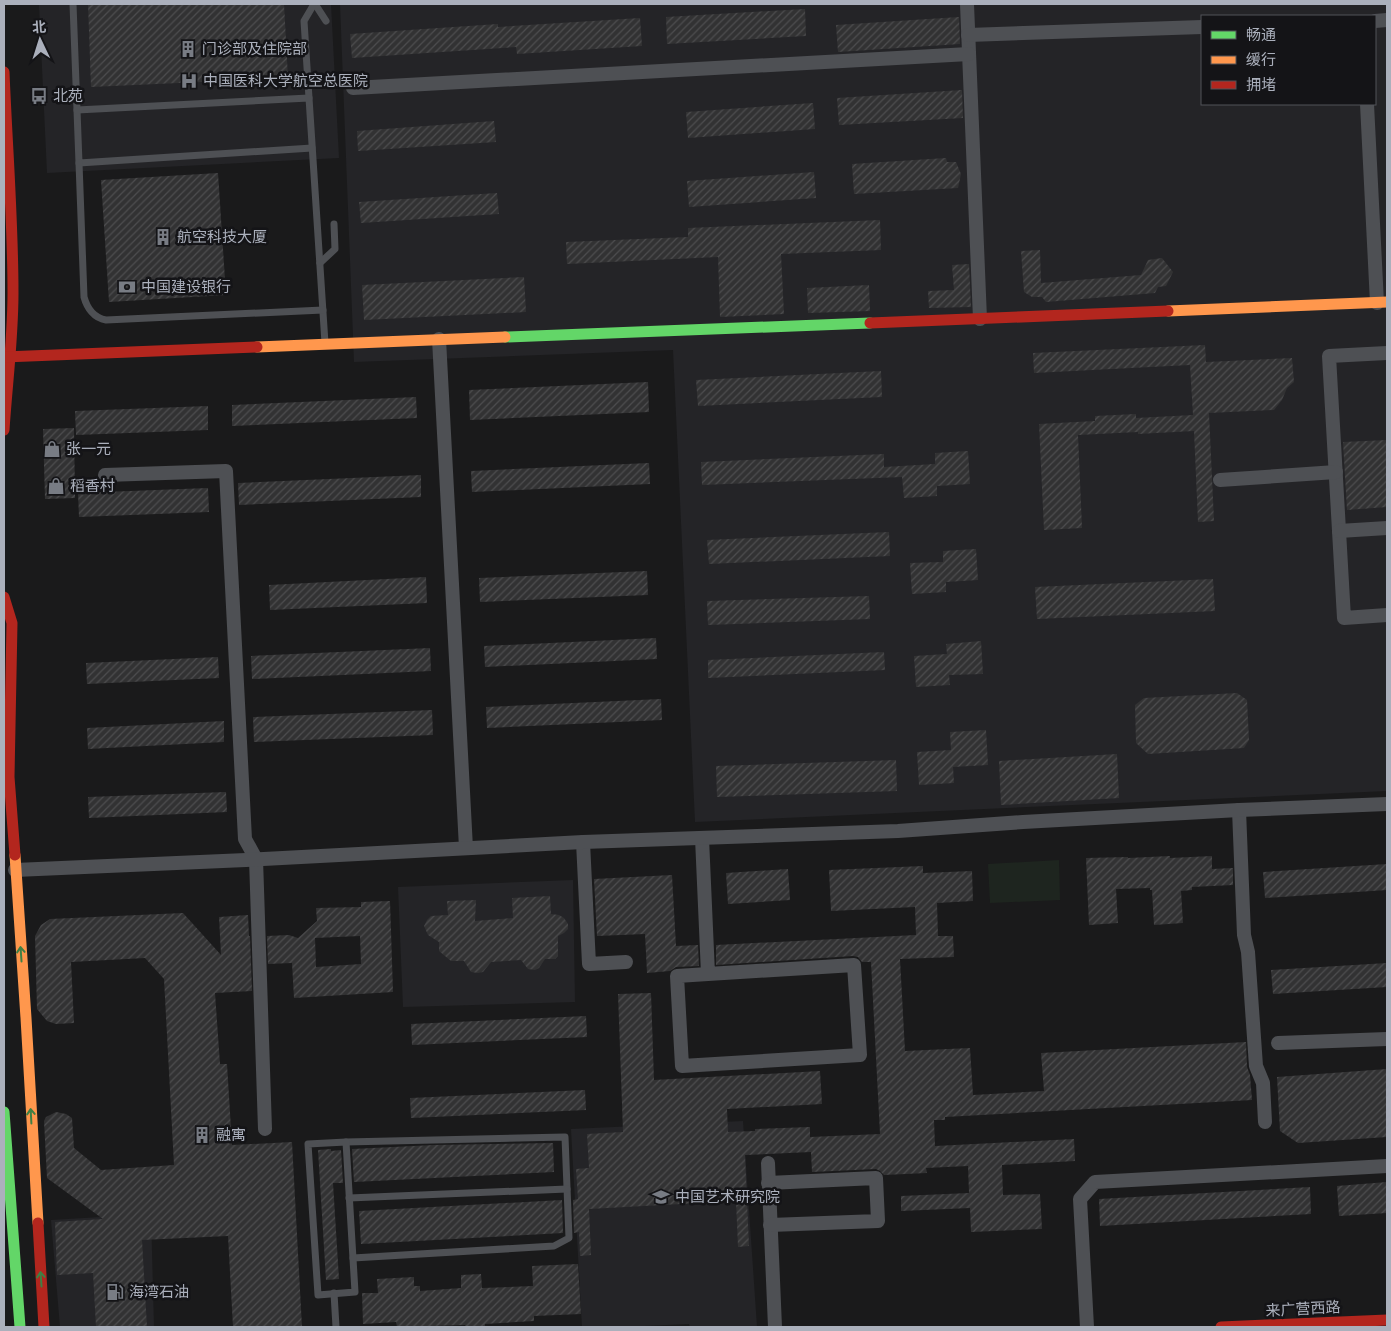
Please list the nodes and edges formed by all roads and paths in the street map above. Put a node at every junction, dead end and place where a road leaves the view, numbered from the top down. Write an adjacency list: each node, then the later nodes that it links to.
1 (73, 4): 12 (lane)
2 (314, 4): 4 (lane); 10 (lane)
3 (967, 4): 6 (street)
4 (326, 21)
5 (1201, 27): 6 (street)
6 (968, 35): 7 (street)
7 (969, 54): 9 (street); 20 (street)
8 (4, 72): 18 (street)
9 (353, 88)
10 (309, 98): 12 (lane); 13 (lane)
11 (1367, 105): 17 (street)
12 (77, 110): 14 (lane)
13 (312, 148): 14 (lane); 16 (lane)
14 (79, 163): 19 (lane)
15 (334, 224): 16 (lane)
16 (320, 263): 19 (lane)
17 (1382, 302): 20 (street)
18 (8, 309): 24 (street)
19 (323, 310): 22 (lane)
20 (980, 319): 21 (street)
21 (438, 339): 22 (street); 38 (street)
22 (325, 343): 24 (street)
23 (1387, 353): 27 (street)
24 (6, 357): 25 (street)
25 (4, 421): 26 (street)
26 (4, 430)
27 (1336, 472): 29 (street); 31 (street)
28 (105, 476): 39 (street)
29 (1220, 480)
30 (1387, 528): 31 (street)
31 (1339, 531): 33 (street)
32 (4, 596): 40 (street)
33 (1387, 615)
34 (1387, 804): 35 (street)
35 (1239, 810): 36 (street); 46 (street)
36 (702, 838): 37 (street); 42 (street)
37 (583, 842): 38 (street); 41 (street)
38 (466, 848): 39 (street)
39 (256, 860): 40 (street); 47 (street)
40 (15, 870): 59 (street, one-way to 40)
41 (626, 962)
42 (708, 974): 42 (street)
43 (1387, 1039): 44 (street)
44 (1278, 1043)
45 (4, 1112): 58 (street)
46 (1265, 1122)
47 (265, 1129)
48 (346, 1142): 52 (lane); 53 (lane); 56 (lane)
49 (768, 1163): 51 (street)
50 (1387, 1166): 62 (street)
51 (768, 1183): 54 (street); 54 (street)
52 (567, 1189): 53 (lane); 55 (lane)
53 (349, 1198): 55 (lane)
54 (770, 1226): 61 (street)
55 (353, 1258): 56 (lane)
56 (334, 1294): 60 (lane)
57 (1387, 1320): 63 (street, 来广营西路)
58 (20, 1327)
59 (44, 1327)
60 (336, 1327)
61 (775, 1327)
62 (1087, 1327)
63 (1221, 1327)

